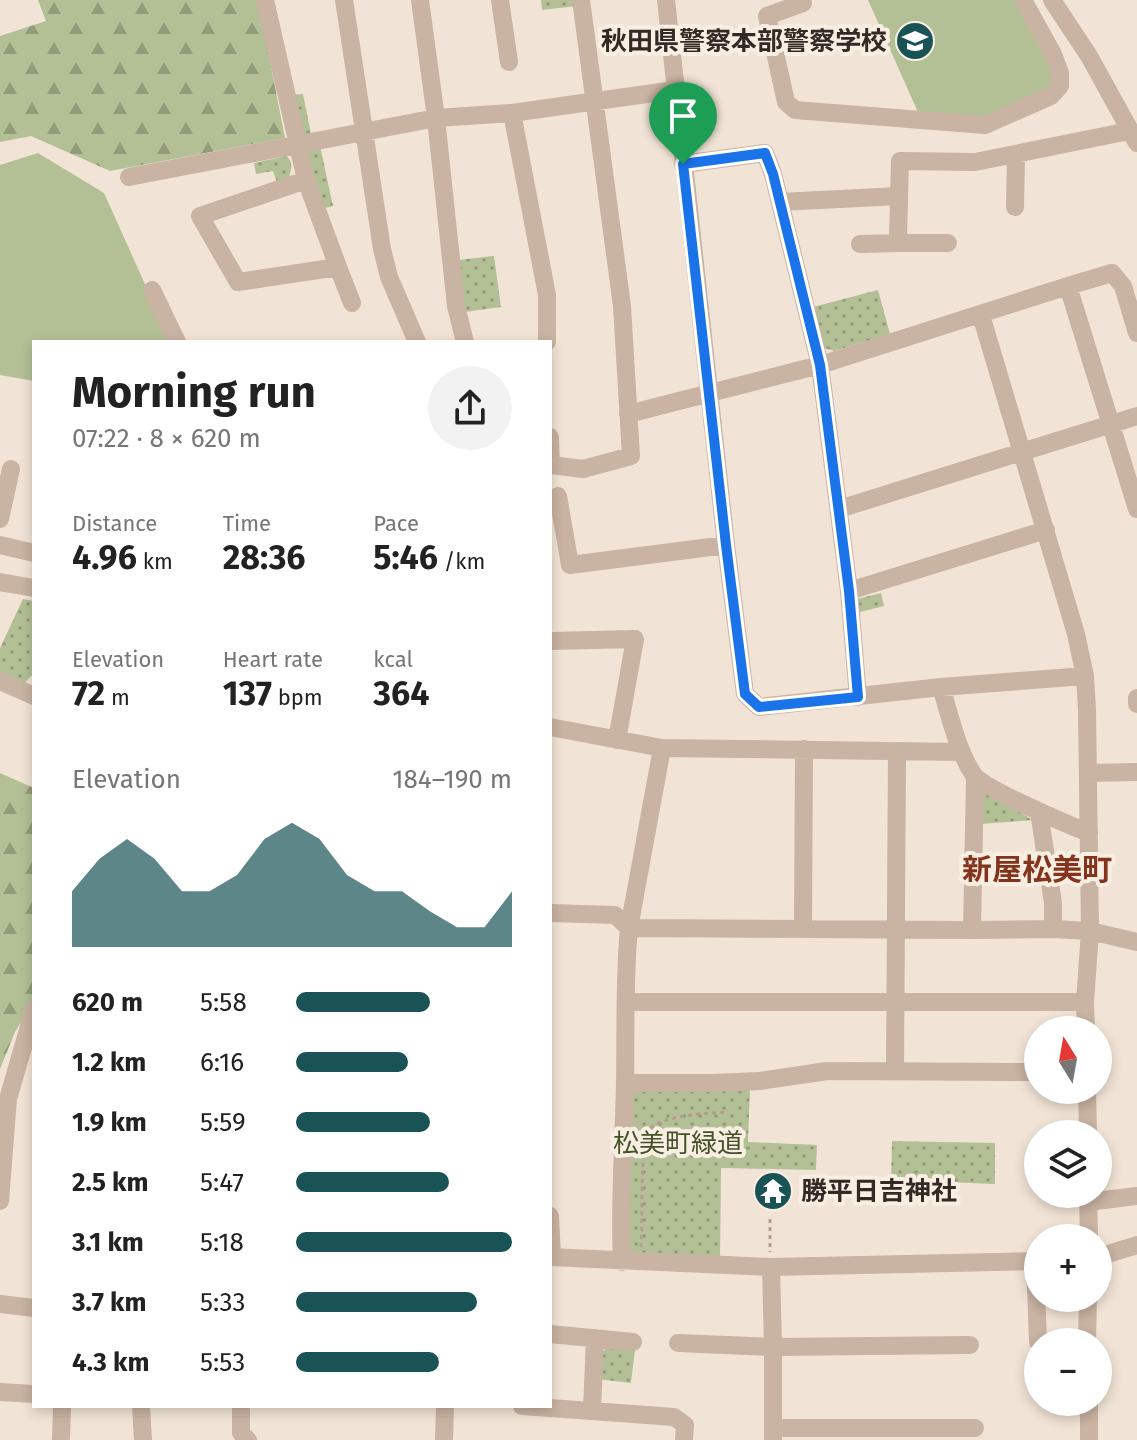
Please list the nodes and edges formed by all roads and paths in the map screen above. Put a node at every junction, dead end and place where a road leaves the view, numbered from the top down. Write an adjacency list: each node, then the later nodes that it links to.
1 (265, 0): 17 (street)
2 (344, 0): 15 (street)
3 (420, 0): 14 (street)
4 (500, 0): 10 (street)
5 (581, 0): 12 (street)
6 (666, 0): 11 (street)
7 (1023, 0): 9 (street)
8 (1052, 0): 16 (street)
9 (805, 1)
10 (509, 62)
11 (675, 90): 12 (street); 19 (street)
12 (593, 101): 13 (street); 40 (street)
13 (512, 113): 14 (street); 37 (street)
14 (436, 118): 15 (street); 36 (street)
15 (364, 130): 17 (street); 35 (street)
16 (1133, 137): 18 (street)
17 (296, 144): 20 (street); 21 (street)
18 (1016, 155): 22 (street); 24 (street)
19 (683, 164): 23 (street); 39 (street)
20 (129, 177)
21 (306, 180): 28 (street); 28 (street)
22 (899, 196): 23 (street); 25 (street)
23 (780, 202): 38 (street)
24 (1015, 207)
25 (901, 243): 26 (street); 27 (street)
26 (948, 243)
27 (860, 244)
28 (338, 267): 31 (street)
29 (1068, 286): 32 (street); 33 (street); 42 (street)
30 (152, 290): 34 (street)
31 (352, 303)
32 (981, 315): 38 (street); 43 (street)
33 (1137, 333)
34 (176, 340)
35 (416, 340)
36 (464, 340)
37 (547, 340)
38 (820, 365): 39 (street); 47 (street)
39 (710, 394): 40 (street); 52 (street)
40 (628, 414): 44 (street)
41 (1137, 416): 42 (street)
42 (1110, 424): 43 (street); 48 (street)
43 (1022, 452): 47 (street); 50 (street)
44 (552, 465)
45 (11, 469): 49 (street)
46 (558, 496): 52 (street)
47 (839, 509): 56 (street)
48 (1137, 509)
49 (0, 519)
50 (1046, 530): 56 (street); 58 (street)
51 (0, 545): 53 (street)
52 (726, 545): 62 (street)
53 (32, 553)
54 (0, 582): 55 (street)
55 (32, 588)
56 (849, 591): 62 (street)
57 (552, 641): 66 (street)
58 (1085, 676): 60 (street); 72 (street)
59 (0, 681): 61 (street)
60 (941, 687): 62 (street); 70 (street)
61 (32, 695)
62 (858, 697)
63 (1137, 698): 64 (street)
64 (1137, 704)
65 (552, 727): 66 (street)
66 (617, 740): 67 (street)
67 (662, 748): 68 (street); 77 (street)
68 (804, 749): 69 (street); 78 (street)
69 (897, 752): 70 (street); 80 (street)
70 (962, 752): 73 (street)
71 (1137, 772): 72 (street)
72 (1088, 773): 75 (street)
73 (975, 778): 74 (street); 81 (street)
74 (1039, 812): 75 (street); 79 (street)
75 (1089, 833): 82 (street)
76 (552, 913): 77 (street)
77 (629, 928): 78 (street); 85 (street)
78 (803, 929): 80 (street)
79 (1053, 929): 81 (street); 82 (street)
80 (896, 930): 81 (street); 84 (street)
81 (972, 930)
82 (1090, 931): 83 (street); 86 (street)
83 (1137, 942)
84 (895, 1001): 85 (street); 86 (street); 90 (street)
85 (626, 1002): 92 (street)
86 (1085, 1002): 87 (street)
87 (1086, 1016)
88 (32, 1024): 89 (street)
89 (29, 1046): 96 (street)
90 (895, 1070): 91 (street); 92 (street)
91 (1024, 1072)
92 (625, 1083): 102 (street)
93 (728, 1112): 102 (path)
94 (1137, 1196): 95 (street)
95 (1112, 1197)
96 (0, 1201)
97 (770, 1219): 103 (path)
98 (1137, 1245): 99 (street)
99 (1112, 1253)
100 (552, 1257): 102 (street)
101 (1024, 1261): 103 (street)
102 (631, 1262): 103 (street)
103 (771, 1267): 111 (street)
104 (0, 1304): 105 (street)
105 (32, 1308)
106 (552, 1334): 107 (street)
107 (595, 1338): 108 (street); 119 (street)
108 (633, 1342)
109 (678, 1343): 111 (street)
110 (970, 1345): 111 (street)
111 (773, 1347): 122 (street)
112 (0, 1392): 113 (street)
113 (32, 1394)
114 (62, 1408): 123 (street)
115 (141, 1408): 124 (street)
116 (241, 1408): 125 (street)
117 (445, 1408): 126 (street)
118 (550, 1408): 119 (street)
119 (592, 1411): 127 (street)
120 (1089, 1416): 128 (street)
121 (975, 1428): 122 (street)
122 (773, 1434)
123 (61, 1440)
124 (143, 1440)
125 (248, 1440)
126 (444, 1440)
127 (684, 1440)
128 (1089, 1440)

